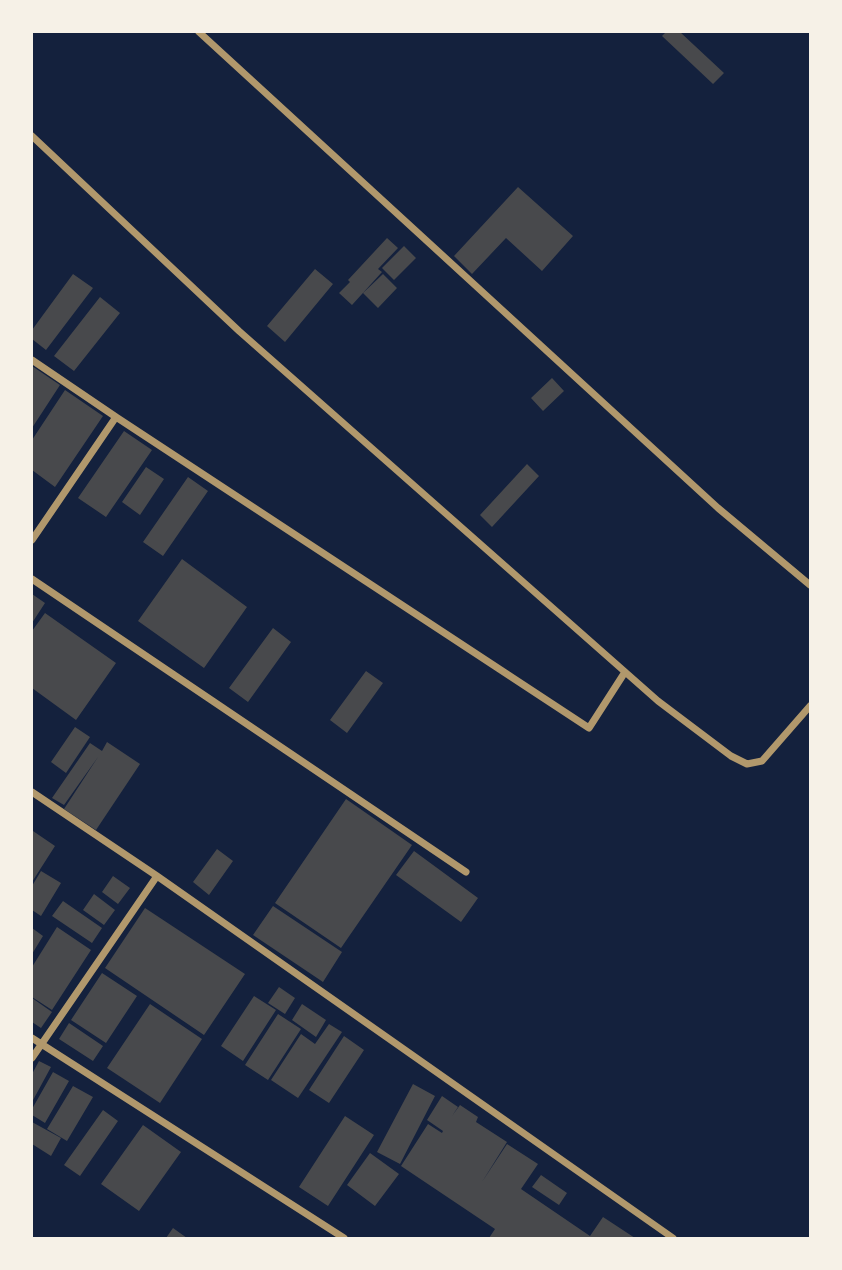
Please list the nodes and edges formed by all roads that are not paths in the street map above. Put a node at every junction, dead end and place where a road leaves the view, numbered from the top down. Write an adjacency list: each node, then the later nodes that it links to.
1 (199, 32): 7 (street)
2 (32, 136): 8 (street)
3 (32, 360): 4 (street)
4 (116, 417): 5 (street); 8 (street)
5 (32, 540)
6 (32, 579): 11 (street)
7 (810, 585)
8 (625, 672): 9 (street)
9 (810, 706)
10 (32, 792): 12 (street)
11 (466, 872)
12 (157, 876): 14 (street); 17 (street)
13 (32, 1038): 14 (street)
14 (41, 1044): 15 (street); 16 (street)
15 (32, 1058)
16 (344, 1238)
17 (673, 1238)

